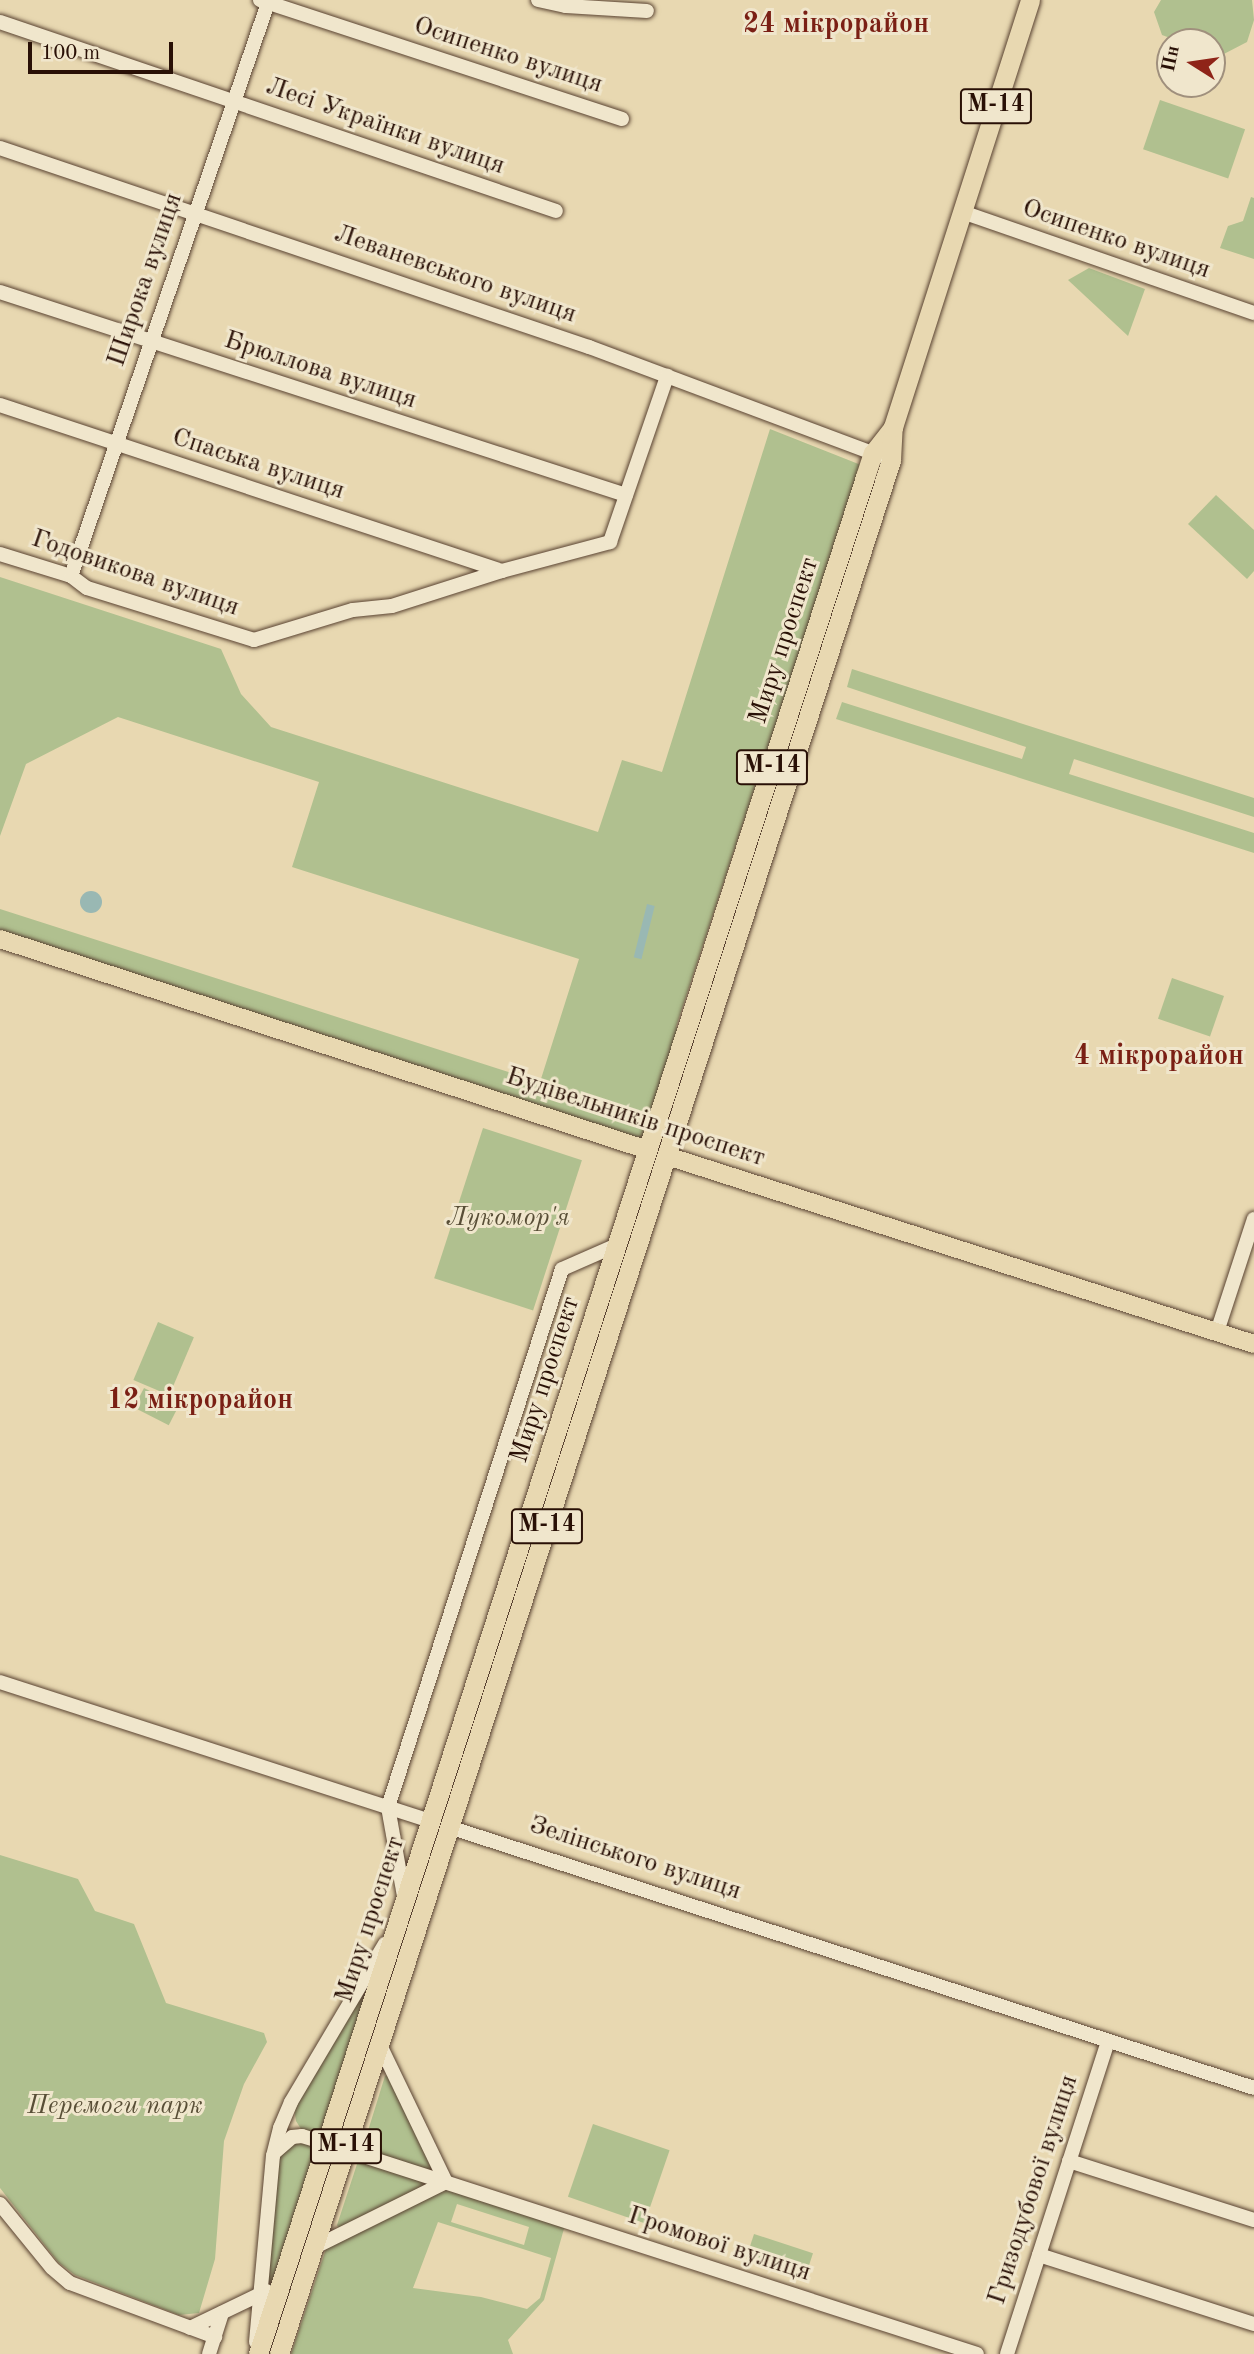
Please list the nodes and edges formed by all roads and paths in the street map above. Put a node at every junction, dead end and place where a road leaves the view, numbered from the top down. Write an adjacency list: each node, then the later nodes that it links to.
1 (538, 0): 4 (street)
2 (1030, 0): 11 (highway, Миру проспект / М-14)
3 (265, 1): 6 (street, Широка вулиця); 7 (street, Осипенко вулиця)
4 (646, 11)
5 (0, 22): 6 (street, Лесі Українки вулиця)
6 (233, 101): 9 (street, Лесі Українки вулиця); 10 (street, Широка вулиця)
7 (622, 119)
8 (0, 148): 10 (street, Леваневського вулиця)
9 (555, 211)
10 (195, 212): 14 (street, Широка вулиця); 15 (street, Леваневського вулиця)
11 (962, 212): 13 (street, Осипенко вулиця); 18 (highway, Миру проспект / М-14)
12 (0, 292): 14 (street, Брюллова вулиця)
13 (1254, 313)
14 (151, 342): 17 (street, Широка вулиця); 19 (street, Брюллова вулиця)
15 (667, 376): 18 (street, Леваневського вулиця); 19 (street)
16 (0, 405): 17 (street, Спаська вулиця)
17 (116, 444): 21 (street, Спаська вулиця); 22 (street, Широка вулиця)
18 (882, 457): 24 (highway, Миру проспект / М-14)
19 (626, 495): 21 (street)
20 (0, 554): 22 (street, Годовикова вулиця)
21 (502, 571): 22 (street, Годовикова вулиця)
22 (71, 576)
23 (0, 939): 24 (main road, Будівельників проспект)
24 (657, 1153): 26 (highway, Миру проспект / М-14); 27 (main road, Будівельників проспект); 31 (highway, Миру проспект / М-14)
25 (1254, 1219): 27 (street)
26 (617, 1245): 30 (street); 31 (highway, Миру проспект / М-14)
27 (1217, 1332): 28 (main road, Будівельників проспект)
28 (1254, 1344)
29 (0, 1682): 30 (street, Зелінського вулиця)
30 (388, 1807): 31 (street, Зелінського вулиця); 32 (street)
31 (440, 1824): 32 (highway, Миру проспект / М-14); 34 (street, Зелінського вулиця); 35 (highway, Миру проспект / М-14)
32 (405, 1900): 33 (highway, Миру проспект / М-14)
33 (399, 1920): 37 (street); 46 (highway, Миру проспект / М-14)
34 (1108, 2040): 36 (street, Зелінського вулиця); 40 (street, Гризодубової вулиця)
35 (379, 2043): 41 (street); 44 (highway, Миру проспект / М-14)
36 (1254, 2088)
37 (291, 2102): 38 (street); 38 (street)
38 (273, 2156): 47 (street)
39 (364, 2156): 41 (street, Громової вулиця)
40 (1069, 2161): 43 (street); 45 (street, Гризодубової вулиця)
41 (446, 2182): 44 (street); 55 (street, Громової вулиця)
42 (0, 2204): 50 (street)
43 (1254, 2220)
44 (313, 2248): 54 (highway, Миру проспект / М-14)
45 (1039, 2255): 49 (street); 56 (street, Гризодубової вулиця)
46 (281, 2285): 47 (street); 53 (highway, Миру проспект / М-14)
47 (260, 2294): 48 (street); 53 (street)
48 (222, 2313): 50 (street); 51 (street)
49 (1254, 2324)
50 (190, 2328): 51 (street)
51 (215, 2337): 52 (street)
52 (209, 2354)
53 (257, 2354)
54 (279, 2354)
55 (977, 2354)
56 (1007, 2354)

